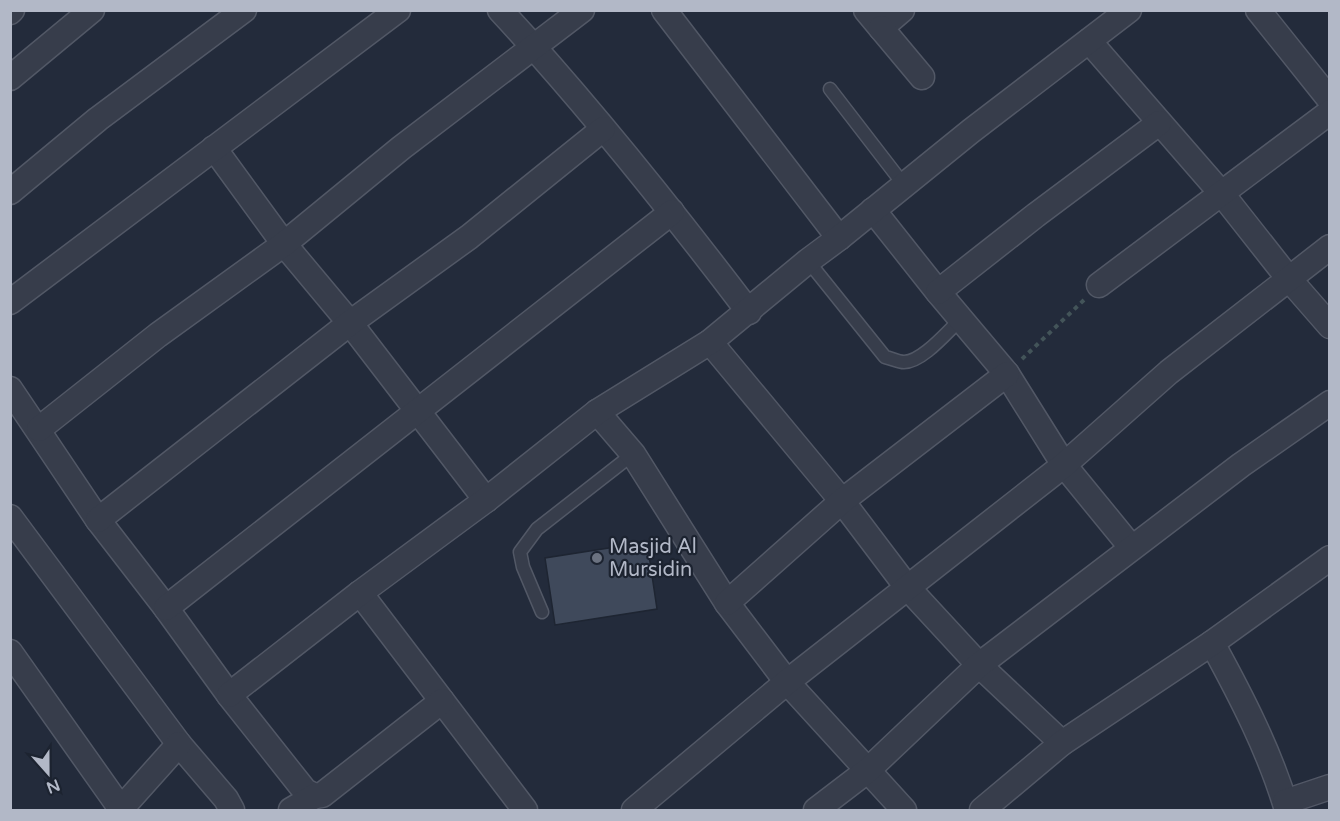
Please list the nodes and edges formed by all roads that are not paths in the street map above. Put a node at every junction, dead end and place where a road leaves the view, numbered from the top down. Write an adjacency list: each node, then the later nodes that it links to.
1 (92, 10): 14 (street)
2 (244, 10): 22 (street)
3 (500, 10): 12 (street)
4 (582, 10): 12 (street)
5 (663, 10): 26 (street)
6 (902, 10): 10 (street)
7 (1129, 10): 11 (street)
8 (1258, 10): 16 (street)
9 (395, 11): 20 (street)
10 (873, 19): 13 (street)
11 (1089, 41): 18 (street); 21 (street)
12 (535, 48): 19 (street); 27 (street)
13 (922, 77)
14 (10, 78)
15 (830, 89): 21 (lane)
16 (1329, 100)
17 (1329, 112): 23 (street)
18 (1160, 123): 23 (street); 32 (street)
19 (603, 129): 25 (street); 36 (street)
20 (214, 148): 27 (street); 33 (street)
21 (904, 185): 24 (street)
22 (10, 192)
23 (1222, 194): 30 (street); 31 (street)
24 (873, 210): 26 (street); 32 (street)
25 (672, 212): 34 (street); 42 (street)
26 (839, 238): 29 (street)
27 (284, 244): 36 (street); 44 (street)
28 (1329, 247): 30 (street)
29 (808, 261): 34 (street); 35 (lane)
30 (1289, 279): 37 (street); 46 (street)
31 (1099, 285)
32 (938, 292): 35 (street)
33 (10, 302)
34 (749, 312): 38 (street)
35 (961, 320): 39 (street)
36 (350, 323): 42 (street); 50 (street)
37 (1329, 326)
38 (710, 342): 43 (street); 48 (street)
39 (1007, 374): 46 (street); 48 (street)
40 (10, 389): 44 (street)
41 (1329, 403): 51 (street)
42 (419, 412): 47 (street); 56 (street)
43 (597, 412): 45 (street); 47 (street)
44 (39, 429): 50 (street)
45 (633, 454): 55 (street); 57 (lane)
46 (1064, 465): 51 (street); 53 (street)
47 (486, 500): 54 (street)
48 (842, 501): 53 (street); 55 (street)
49 (10, 517): 65 (street)
50 (98, 520): 56 (street)
51 (1131, 547): 60 (street)
52 (1329, 558): 58 (street)
53 (907, 587): 60 (street); 61 (street)
54 (360, 593): 62 (street); 63 (street)
55 (727, 603): 61 (street)
56 (166, 608): 62 (street)
57 (542, 612)
58 (1212, 643): 64 (street); 69 (street)
59 (10, 652): 70 (street)
60 (979, 665): 64 (street); 66 (street)
61 (787, 682): 66 (street); 74 (street)
62 (229, 695): 68 (street)
63 (442, 701): 68 (street); 73 (street)
64 (1062, 743): 77 (street)
65 (178, 744): 70 (street); 71 (street)
66 (867, 771): 75 (street); 76 (street)
67 (1329, 787): 69 (street)
68 (315, 796): 72 (street)
69 (1286, 806)
70 (121, 810)
71 (232, 810)
72 (291, 810)
73 (525, 810)
74 (634, 810)
75 (816, 810)
76 (904, 810)
77 (982, 810)

